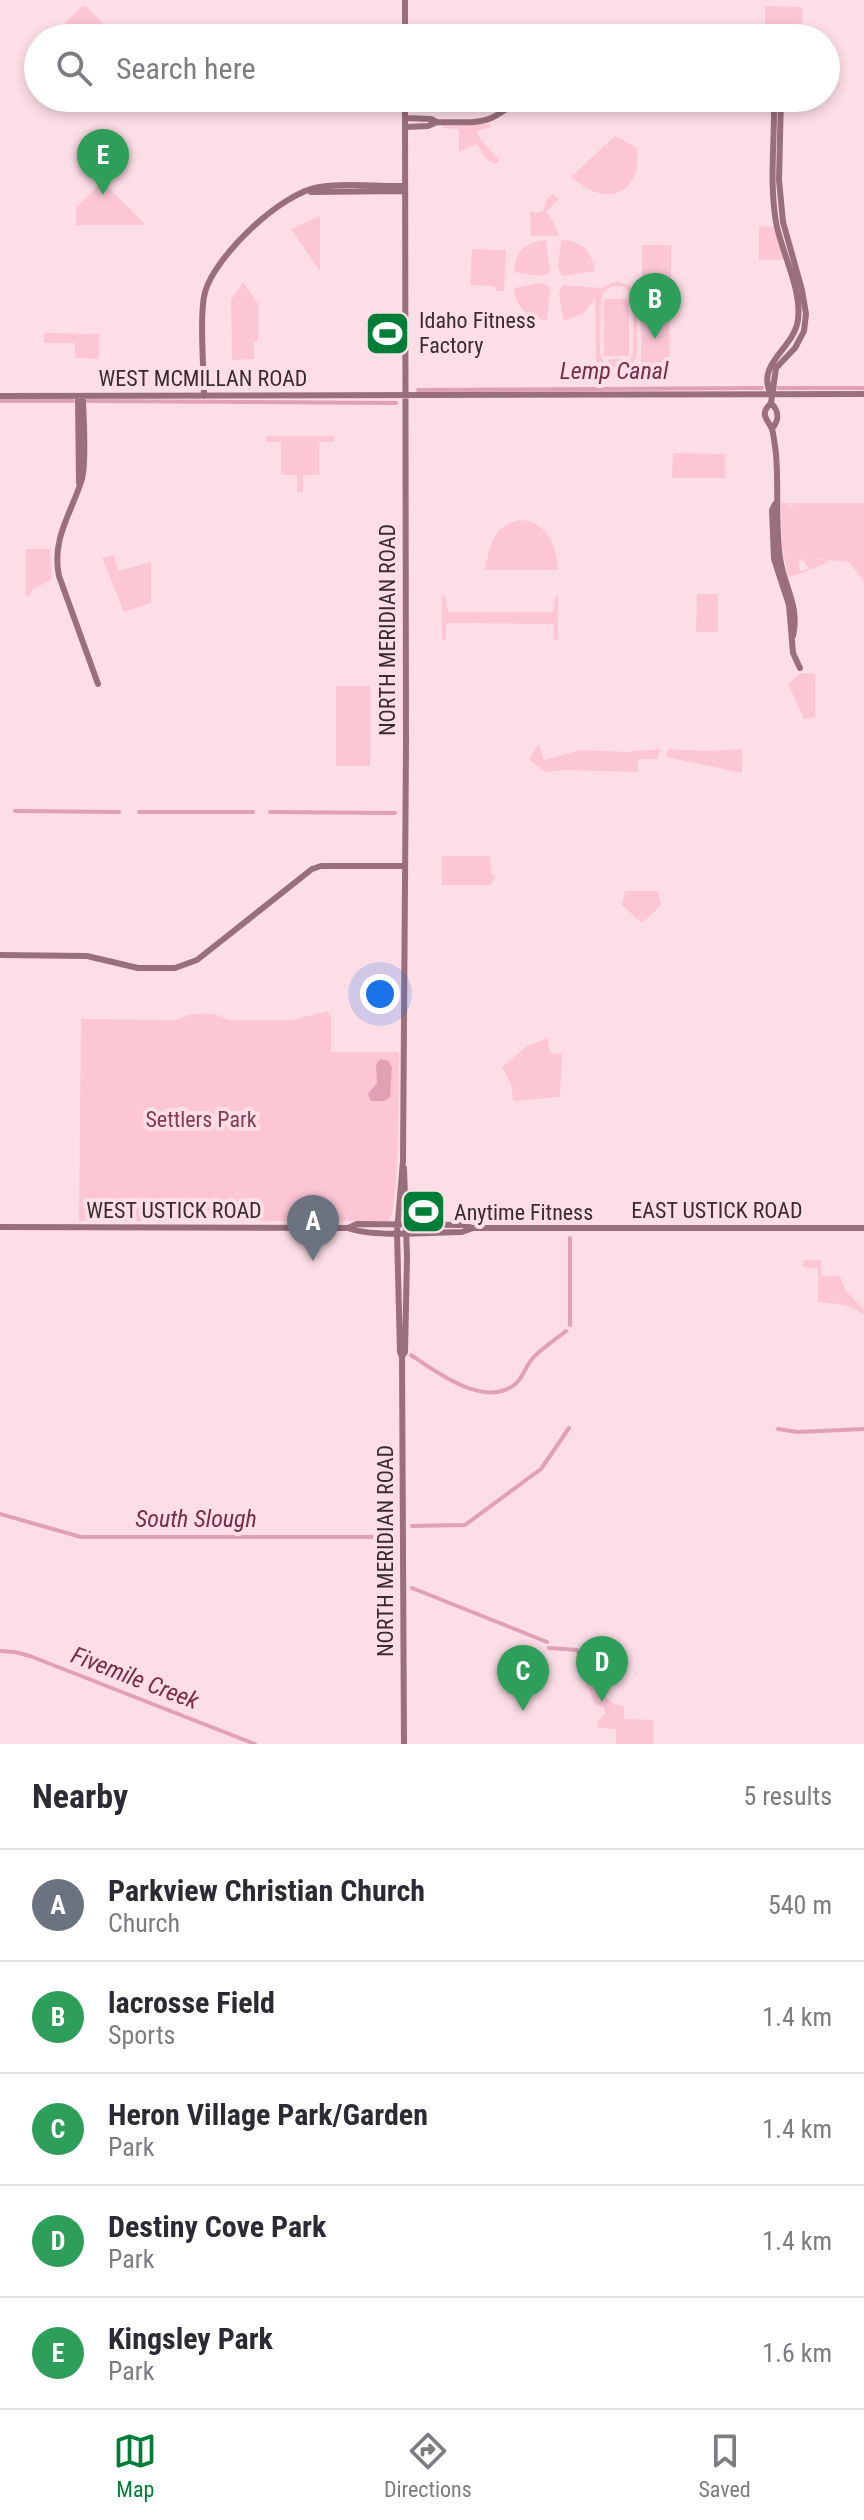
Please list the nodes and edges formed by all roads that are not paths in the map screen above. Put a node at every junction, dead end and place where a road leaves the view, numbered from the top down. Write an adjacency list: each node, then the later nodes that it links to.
1 (405, 0): 2 (main road)
2 (405, 24)
3 (405, 112): 7 (main road, NORTH MERIDIAN ROAD)
4 (504, 112): 7 (main road)
5 (774, 112): 14 (main road)
6 (781, 112): 14 (main road)
7 (405, 122): 8 (main road, NORTH MERIDIAN ROAD)
8 (405, 189): 12 (main road); 13 (main road, NORTH MERIDIAN ROAD)
9 (864, 394): 14 (main road, WEST MCMILLAN ROAD)
10 (0, 396): 11 (main road, WEST MCMILLAN ROAD)
11 (80, 396): 12 (main road, WEST MCMILLAN ROAD); 17 (main road)
12 (204, 396): 13 (main road, WEST MCMILLAN ROAD)
13 (405, 396): 14 (main road, WEST MCMILLAN ROAD); 18 (main road, NORTH MERIDIAN ROAD)
14 (771, 399): 15 (main road); 15 (main road)
15 (772, 429): 16 (main road)
16 (800, 668)
17 (98, 684)
18 (405, 866): 19 (main road); 21 (main road, NORTH MERIDIAN ROAD)
19 (0, 955)
20 (0, 1227): 21 (main road, WEST USTICK ROAD)
21 (402, 1228): 22 (main road, EAST USTICK ROAD); 23 (main road, NORTH MERIDIAN ROAD)
22 (864, 1228)
23 (404, 1744)

